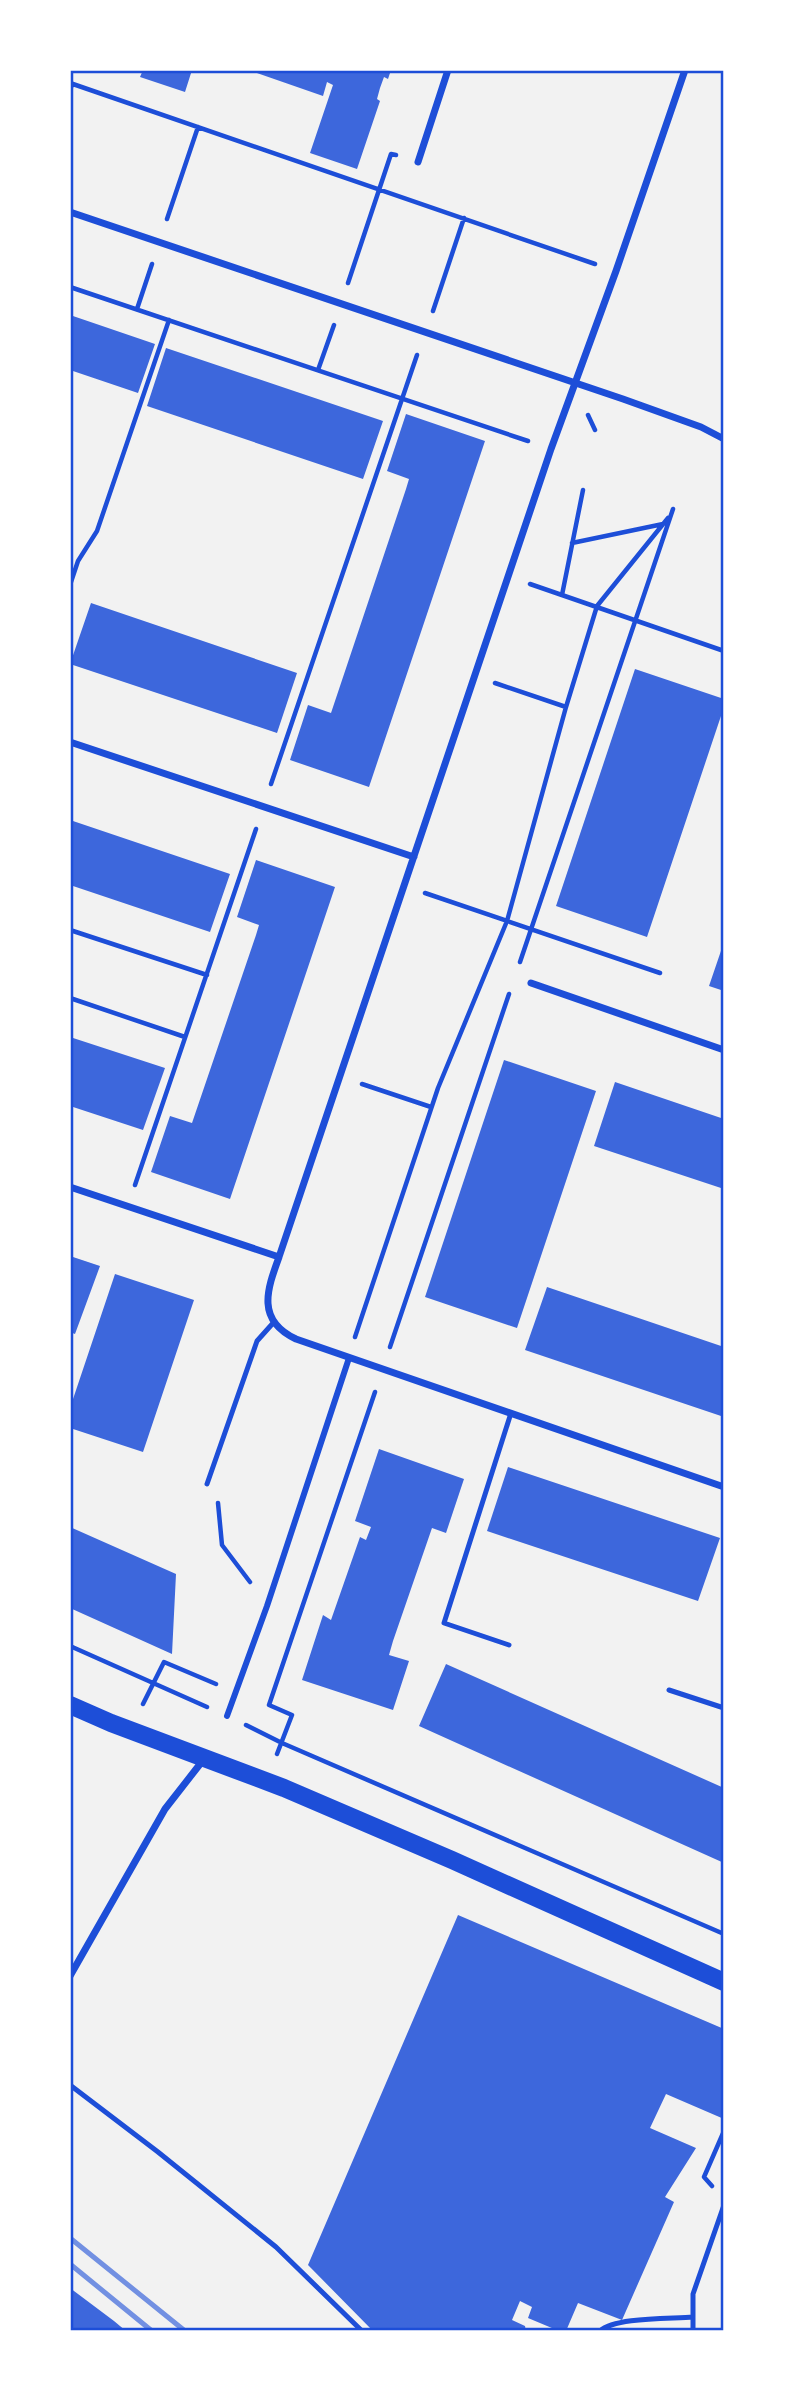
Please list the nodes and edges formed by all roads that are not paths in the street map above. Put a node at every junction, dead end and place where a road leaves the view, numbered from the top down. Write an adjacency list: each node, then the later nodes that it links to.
1 (448, 70): 3 (street)
2 (685, 70): 5 (street)
3 (418, 162)
4 (70, 212): 5 (street)
5 (574, 383): 6 (street); 8 (street)
6 (724, 439)
7 (70, 742): 8 (street)
8 (414, 857): 12 (street)
9 (531, 983): 10 (street)
10 (724, 1051)
11 (70, 1187): 12 (street)
12 (279, 1257): 13 (street)
13 (274, 1322): 14 (street); 16 (lane)
14 (349, 1358): 15 (street); 22 (street)
15 (511, 1413): 17 (street); 18 (lane)
16 (207, 1484)
17 (724, 1486)
18 (509, 1645)
19 (669, 1690): 21 (lane)
20 (70, 1705): 23 (main road)
21 (724, 1707)
22 (227, 1716)
23 (204, 1758): 24 (street); 25 (main road)
24 (70, 1976)
25 (724, 1982)
26 (70, 2085): 29 (lane)
27 (724, 2205): 28 (lane)
28 (693, 2317): 30 (lane); 31 (lane)
29 (362, 2331)
30 (600, 2331)
31 (693, 2331)

